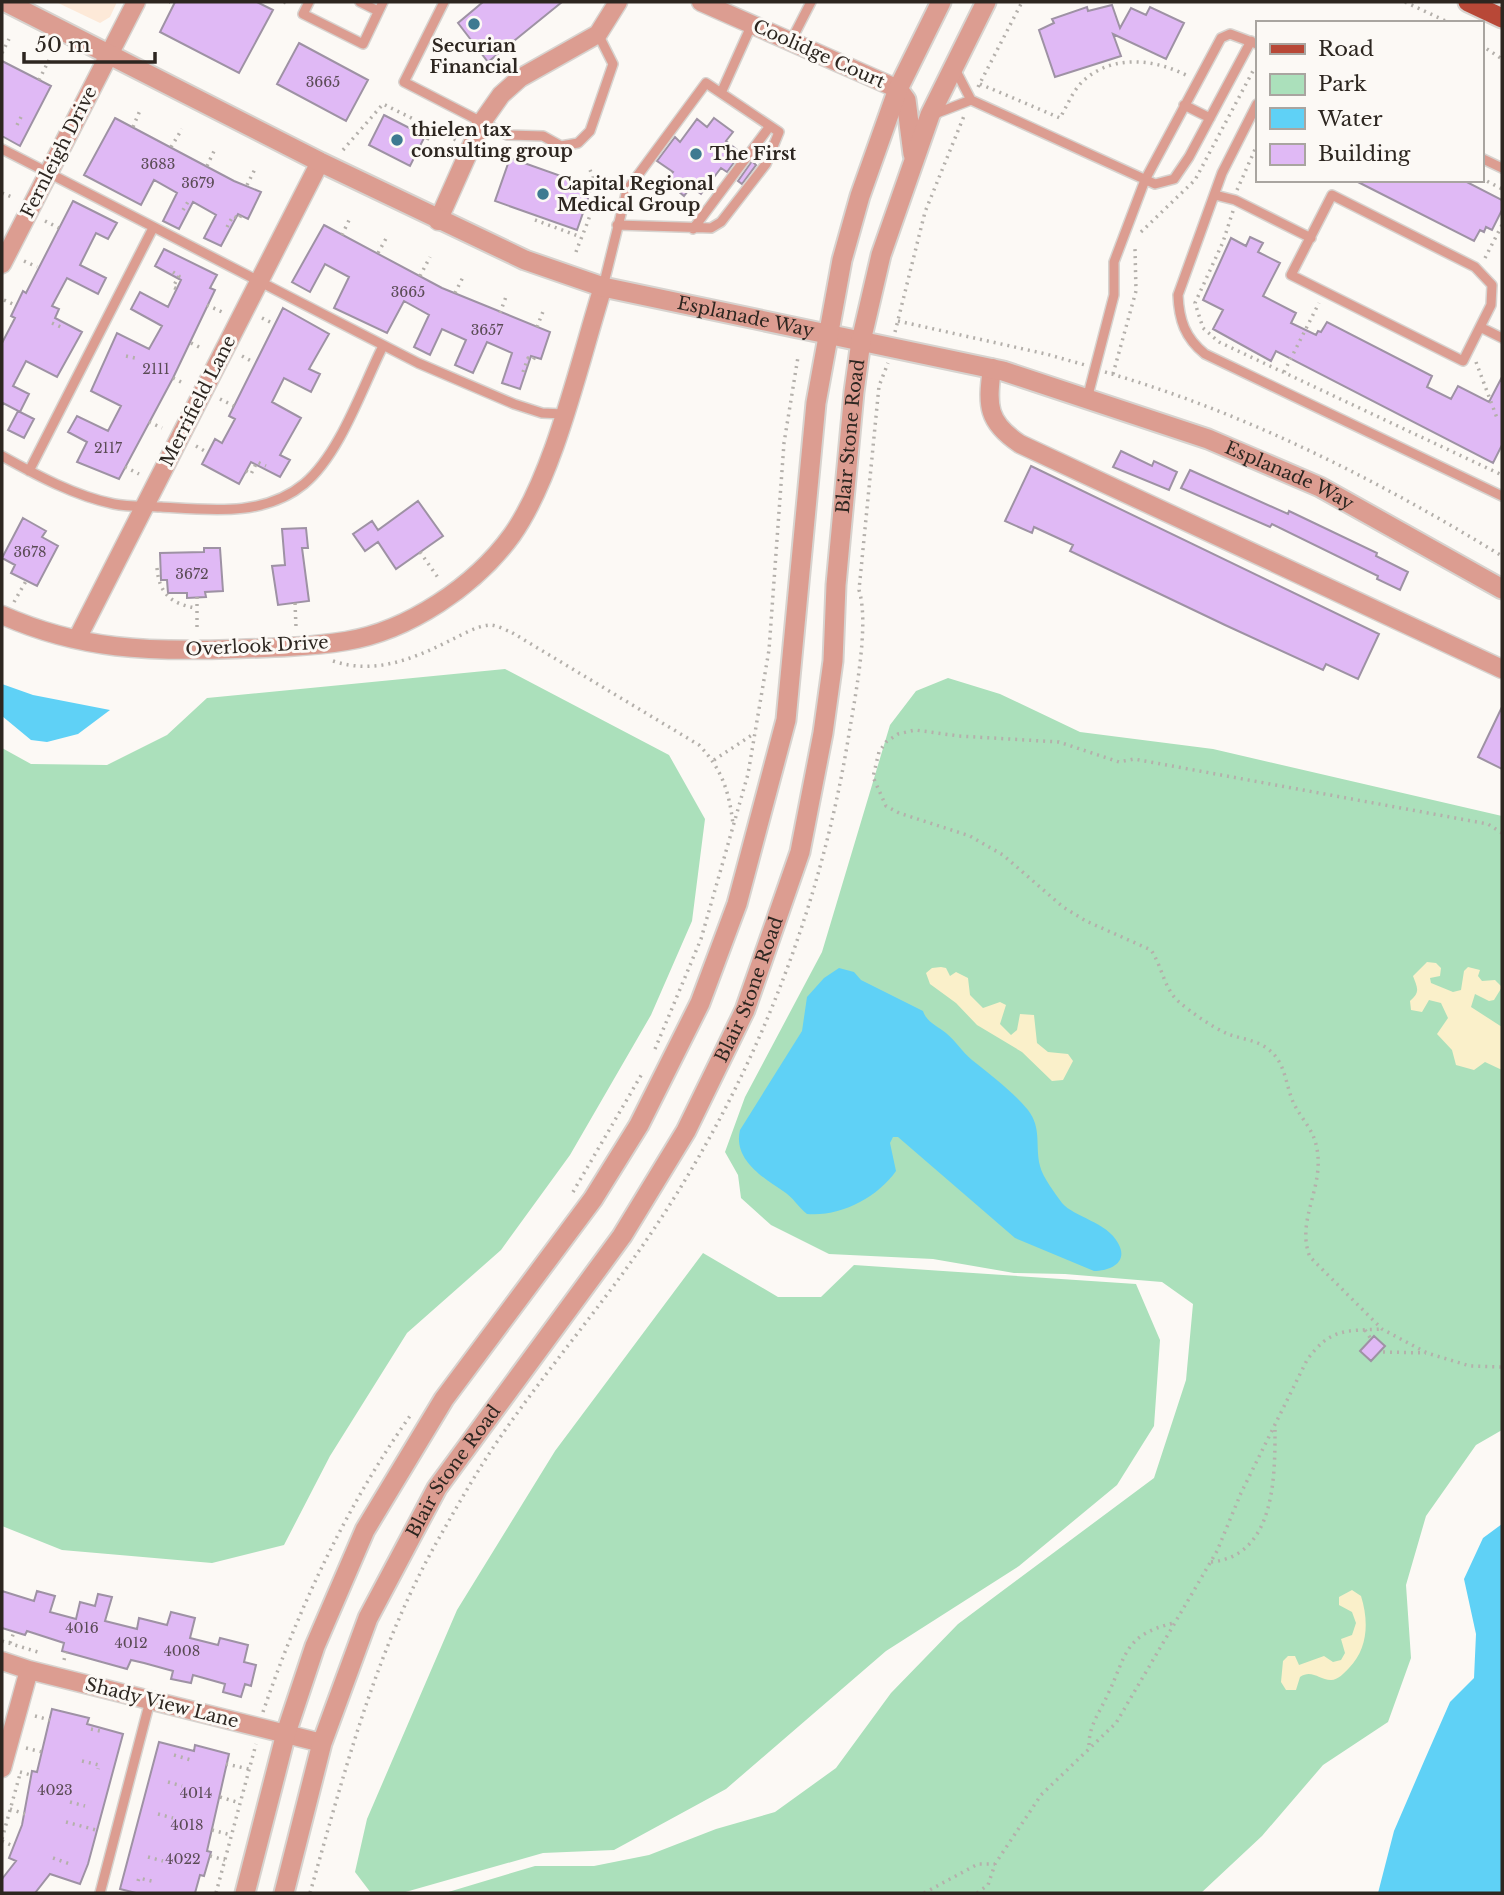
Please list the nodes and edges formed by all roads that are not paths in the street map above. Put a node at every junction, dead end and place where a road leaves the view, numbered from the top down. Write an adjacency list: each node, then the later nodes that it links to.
1 (6, 2): 18 (street, Esplanade Way)
2 (136, 2): 18 (street, Fernleigh Drive)
3 (309, 2): 12 (lane)
4 (359, 2): 12 (lane)
5 (444, 2): 27 (lane)
6 (618, 2): 15 (street)
7 (701, 2): 14 (street, Coolidge Court)
8 (811, 2): 16 (lane)
9 (941, 2): 20 (street, Blair Stone Road)
10 (986, 2): 19 (street, Blair Stone Road)
11 (1468, 2): 13 (main road)
12 (381, 6)
13 (1502, 18)
14 (752, 24): 16 (street, Coolidge Court); 21 (lane)
15 (598, 34): 27 (street); 27 (lane)
16 (791, 41): 20 (street, Coolidge Court)
17 (1254, 43): 23 (lane); 26 (lane)
18 (109, 54): 32 (street, Esplanade Way); 34 (street, Fernleigh Drive)
19 (953, 65): 22 (lane); 25 (street, Blair Stone Road)
20 (898, 89): 30 (street); 46 (street, Blair Stone Road)
21 (721, 93): 28 (lane); 38 (lane)
22 (971, 100): 25 (lane); 35 (lane)
23 (1184, 105): 26 (lane); 35 (lane)
24 (1256, 106): 36 (lane)
25 (930, 115): 30 (street, Blair Stone Road)
26 (1210, 118): 35 (lane)
27 (482, 122): 37 (street)
28 (775, 129): 40 (lane); 40 (lane)
29 (2, 149): 34 (lane)
30 (914, 159): 48 (street, Blair Stone Road)
31 (1483, 159): 33 (lane)
32 (320, 162): 37 (street, Esplanade Way); 43 (street, Merrifield Lane)
33 (1502, 168)
34 (48, 173): 39 (lane); 42 (street, Fernleigh Drive)
35 (1145, 180): 51 (lane)
36 (1215, 195): 41 (lane); 55 (lane)
37 (438, 221): 44 (street, Esplanade Way)
38 (617, 225): 40 (lane); 44 (lane)
39 (153, 228): 43 (lane); 54 (lane)
40 (693, 229)
41 (1311, 238): 45 (lane); 45 (lane)
42 (2, 264)
43 (259, 281): 49 (lane); 56 (street, Merrifield Lane)
44 (603, 287): 46 (street, Esplanade Way); 52 (street, Overlook Drive)
45 (1480, 327): 47 (lane)
46 (827, 332): 48 (street, Esplanade Way); 64 (street, Blair Stone Road)
47 (1502, 338)
48 (861, 341): 50 (street, Esplanade Way); 65 (street, Blair Stone Road)
49 (383, 346): 52 (lane); 56 (lane)
50 (992, 369): 51 (street, Esplanade Way); 60 (street)
51 (1087, 400): 57 (street, Esplanade Way)
52 (563, 414): 59 (street, Overlook Drive)
53 (2, 456): 54 (lane)
54 (29, 471): 56 (lane)
55 (1502, 496)
56 (145, 506): 59 (street, Merrifield Lane)
57 (1502, 589)
58 (8, 609): 59 (street, Overlook Drive)
59 (77, 639)
60 (1502, 669)
61 (2, 1661): 62 (street, Shady View Lane)
62 (29, 1670): 63 (street, Shady View Lane); 66 (street)
63 (150, 1701): 64 (street, Shady View Lane); 67 (lane)
64 (286, 1733): 65 (street, Shady View Lane); 68 (street, Blair Stone Road)
65 (322, 1743): 69 (street, Blair Stone Road)
66 (2, 1768)
67 (100, 1893)
68 (245, 1893)
69 (284, 1893)

